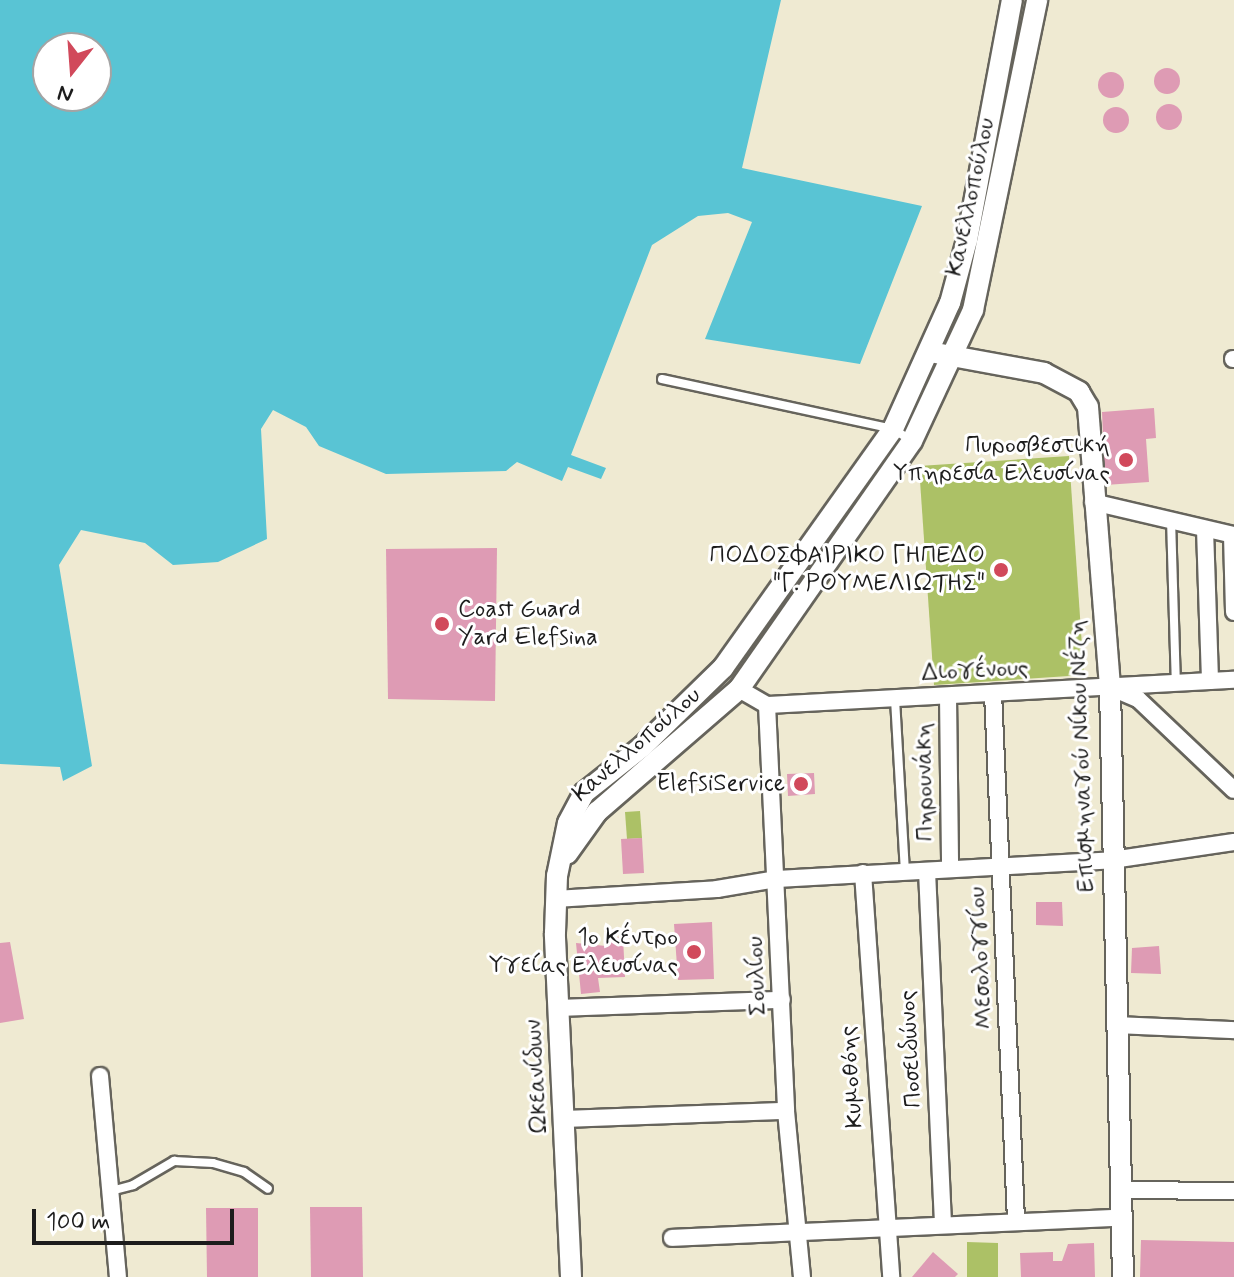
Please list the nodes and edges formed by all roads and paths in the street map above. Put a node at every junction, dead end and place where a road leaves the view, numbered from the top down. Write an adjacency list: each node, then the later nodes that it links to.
1 (1012, 0): 3 (street, Κανελλοπούλου)
2 (1037, 0): 4 (street, Κανελλοπούλου)
3 (930, 352): 4 (street, Επισμηναγού Νίκου Νέζη); 6 (street, Κανελλοπούλου)
4 (955, 357): 7 (street, Κανελλοπούλου); 8 (street, Επισμηναγού Νίκου Νέζη)
5 (662, 379): 6 (lane)
6 (893, 429): 7 (lane); 30 (street, Κανελλοπούλου)
7 (912, 441): 17 (street, Κανελλοπούλου)
8 (1093, 502): 9 (street); 16 (street, Επισμηναγού Νίκου Νέζη)
9 (1171, 518): 10 (street); 15 (lane)
10 (1205, 529): 11 (street); 14 (street)
11 (1233, 535): 12 (street)
12 (1234, 612)
13 (1234, 680): 14 (street, Διογένους)
14 (1210, 681): 15 (street, Διογένους)
15 (1176, 683): 16 (street, Διογένους)
16 (1110, 688): 18 (street, Διογένους); 22 (street); 24 (street, Επισμηναγού Νίκου Νέζη)
17 (739, 689): 21 (street); 30 (street, Κανελλοπούλου)
18 (993, 693): 19 (street, Διογένους); 25 (street, Μεσολογγίου)
19 (948, 696): 20 (street, Διογένους); 26 (street, Πηρουνάκη)
20 (895, 699): 21 (street, Διογένους); 27 (lane)
21 (767, 705): 31 (street, Σουλίου)
22 (1234, 790)
23 (1234, 842): 24 (street)
24 (1112, 860): 25 (street); 35 (street, Επισμηναγού Νίκου Νέζη)
25 (998, 867): 26 (street); 45 (street, Μεσολογγίου)
26 (950, 869): 28 (street)
27 (905, 870): 28 (street); 29 (street)
28 (927, 871): 46 (street, Ποσειδώνος)
29 (863, 873): 31 (street); 47 (street, Κυμοθόης)
30 (557, 876): 32 (street, Ωκεανίδων)
31 (777, 879): 32 (street); 33 (street, Σουλίου)
32 (555, 899): 34 (street, Ωκεανίδων)
33 (782, 1000): 34 (street); 38 (street, Σουλίου)
34 (559, 1008): 39 (street, Ωκεανίδων)
35 (1118, 1025): 36 (street); 41 (street, Επισμηναγού Νίκου Νέζη)
36 (1234, 1030)
37 (100, 1076): 42 (street)
38 (786, 1111): 39 (street); 48 (street, Σουλίου)
39 (565, 1119): 51 (street, Ωκεανίδων)
40 (268, 1189): 42 (lane)
41 (1120, 1190): 43 (street); 44 (street, Επισμηναγού Νίκου Νέζη)
42 (110, 1191): 50 (street)
43 (1234, 1191)
44 (1121, 1218): 45 (street); 54 (street, Επισμηναγού Νίκου Νέζη)
45 (1016, 1220): 46 (street)
46 (943, 1225): 47 (street)
47 (886, 1228): 48 (street); 53 (street, Κυμοθόης)
48 (801, 1232): 49 (street); 52 (street, Σουλίου)
49 (672, 1238)
50 (118, 1277)
51 (571, 1277)
52 (802, 1277)
53 (891, 1277)
54 (1123, 1277)

